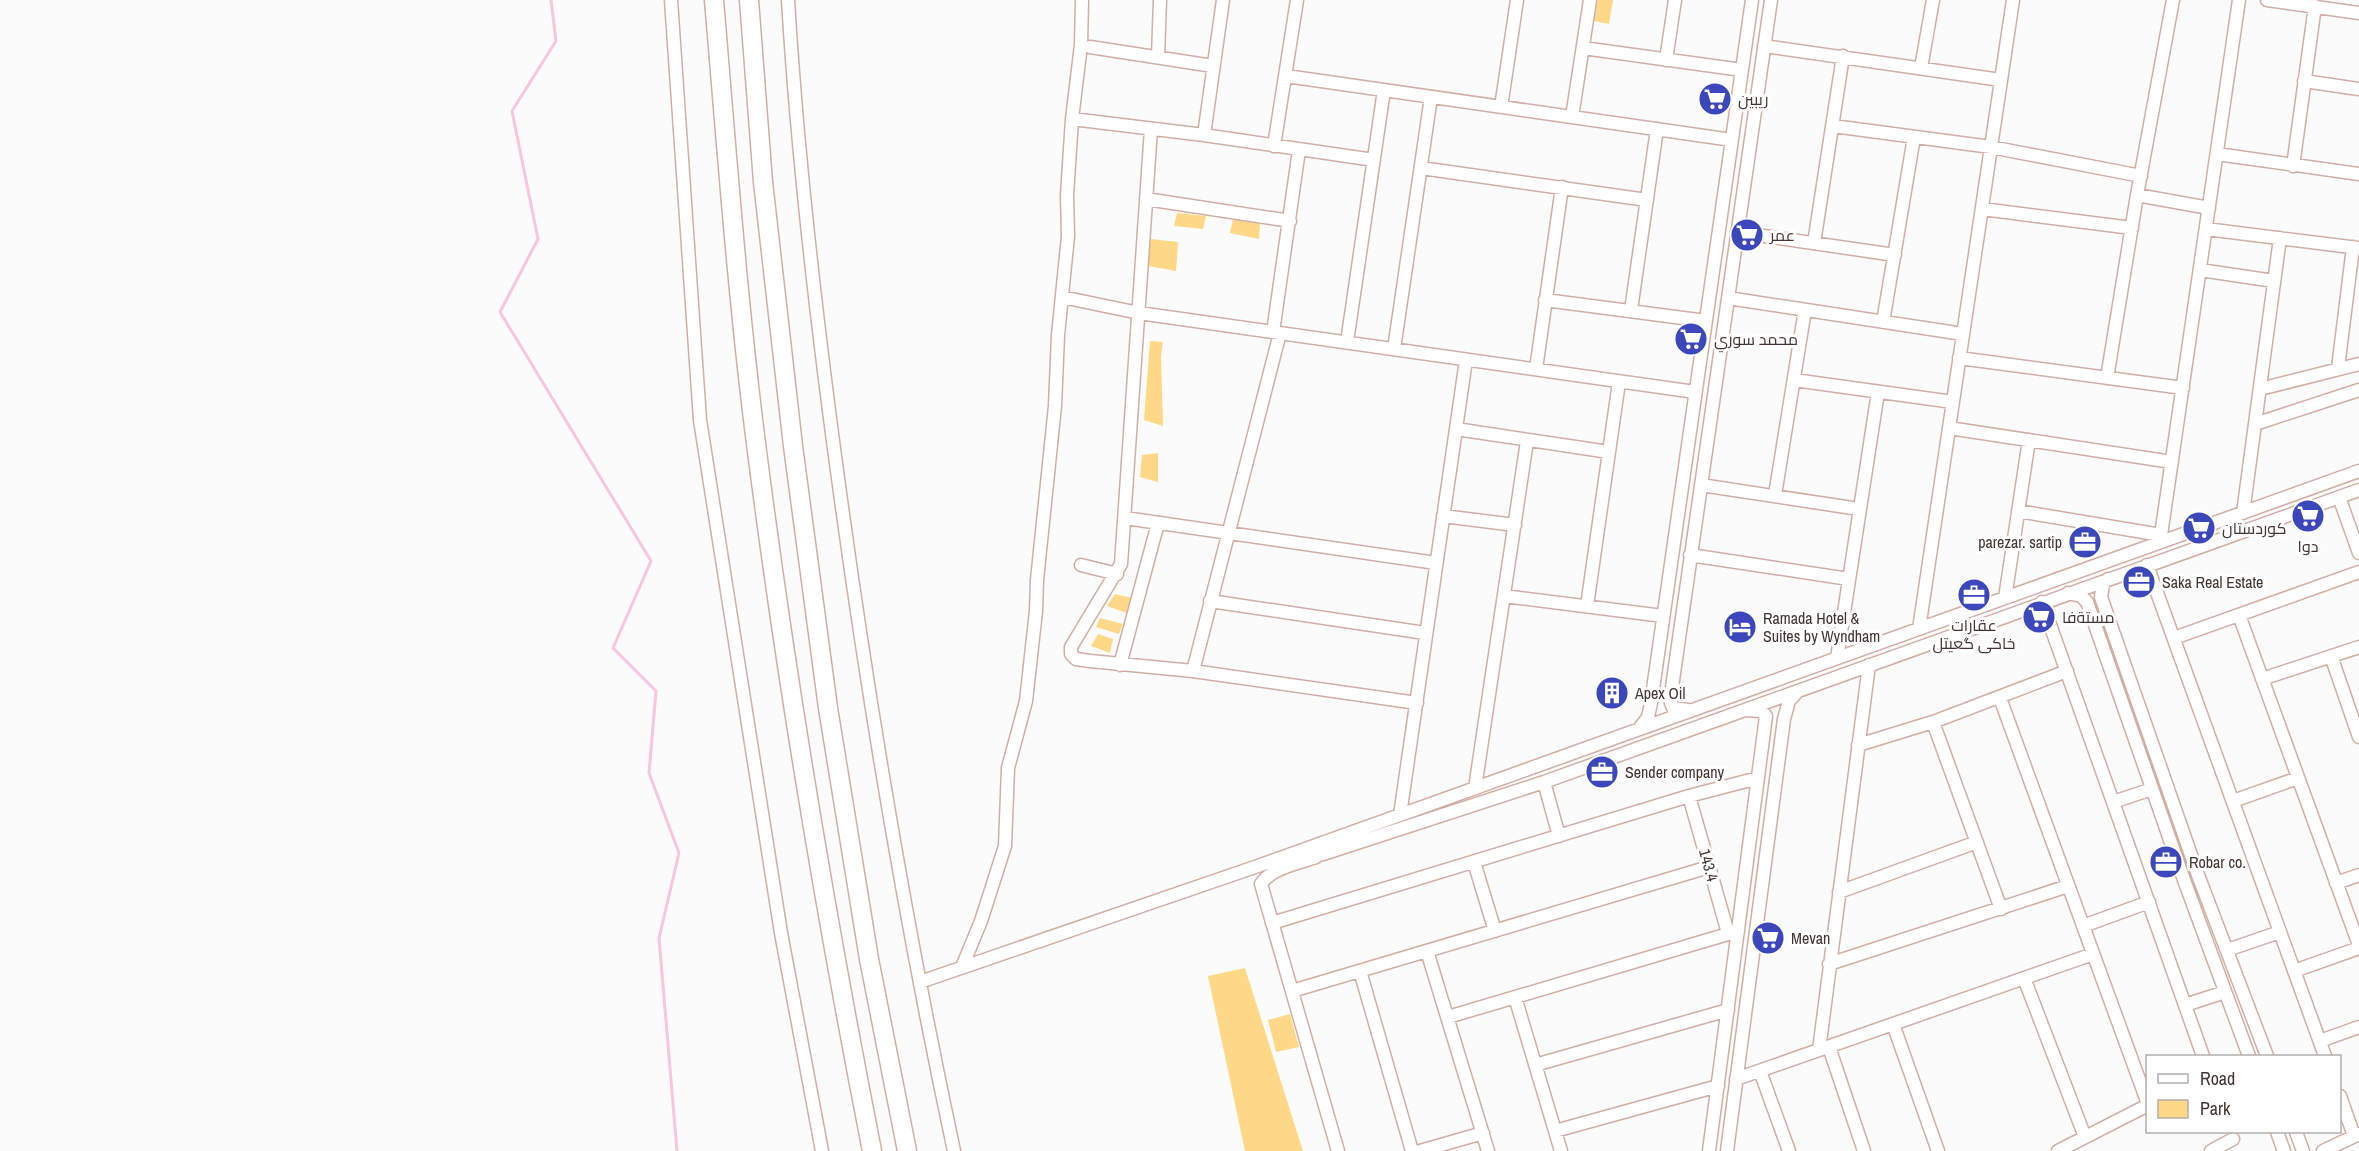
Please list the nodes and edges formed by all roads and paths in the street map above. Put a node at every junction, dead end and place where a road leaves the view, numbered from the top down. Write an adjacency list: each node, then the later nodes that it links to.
1 (671, 0): 238 (street)
2 (714, 0): 237 (highway)
3 (749, 0): 239 (highway)
4 (788, 0): 206 (street)
5 (1082, 0): 39 (street)
6 (1160, 0): 26 (street)
7 (1223, 0): 28 (street)
8 (1297, 0): 31 (street)
9 (1517, 0): 37 (street)
10 (1590, 0): 24 (street)
11 (1675, 0): 27 (street)
12 (1933, 0): 29 (street)
13 (2013, 0): 32 (street)
14 (2173, 0): 54 (street)
15 (2239, 0): 49 (street)
16 (2267, 0): 17 (street)
17 (2288, 1): 20 (street)
18 (1752, 5): 19 (street); 30 (street)
19 (1770, 6): 22 (street)
20 (2315, 6): 21 (street); 33 (street)
21 (2359, 13)
22 (1764, 46): 25 (street); 64 (street)
23 (1090, 47): 26 (street)
24 (1583, 48): 27 (street); 38 (street)
25 (1844, 56): 29 (street); 40 (street)
26 (1158, 57): 28 (street)
27 (1666, 60): 30 (street)
28 (1213, 66): 43 (street)
29 (1921, 68): 32 (street)
30 (1742, 70): 45 (street)
31 (1286, 76): 35 (street); 46 (street)
32 (2001, 80): 47 (street)
33 (2304, 81): 34 (street); 51 (street)
34 (2359, 89)
35 (1384, 90): 36 (street); 50 (street)
36 (1431, 97): 37 (street); 52 (street)
37 (1502, 107): 38 (street)
38 (1572, 117): 42 (street)
39 (1072, 119): 41 (street); 71 (street)
40 (1833, 126): 44 (street); 66 (street)
41 (1151, 129): 43 (street); 57 (street)
42 (1657, 129): 45 (street); 58 (street)
43 (1204, 135): 46 (street)
44 (1914, 137): 47 (street); 68 (street)
45 (1732, 140): 77 (street)
46 (1274, 146): 48 (street)
47 (1991, 147): 54 (street); 60 (street)
48 (1299, 150): 50 (street); 61 (street)
49 (2217, 154): 51 (street); 59 (street)
50 (1374, 160): 81 (street)
51 (2293, 166): 53 (street)
52 (1421, 168): 55 (street); 82 (street)
53 (2359, 174)
54 (2141, 176): 56 (street)
55 (1562, 187): 58 (street); 73 (street)
56 (2137, 195): 59 (street); 62 (street)
57 (1146, 199): 61 (street); 76 (street)
58 (1647, 200): 74 (street)
59 (2209, 208): 63 (street)
60 (1982, 209): 62 (street); 80 (street)
61 (1290, 221): 79 (street)
62 (2132, 228): 90 (street)
63 (2206, 229): 65 (street); 69 (street)
64 (1737, 232): 66 (street); 72 (street)
65 (2280, 238): 67 (street); 70 (street)
66 (1814, 243): 68 (street)
67 (2356, 248): 88 (street)
68 (1895, 255): 78 (street)
69 (2200, 270): 70 (street); 93 (street)
70 (2274, 280): 94 (street)
71 (1062, 297): 76 (street); 202 (street)
72 (1728, 298): 75 (street); 87 (street)
73 (1545, 300): 74 (street); 89 (street)
74 (1631, 310): 77 (street)
75 (1805, 310): 78 (street); 91 (street)
76 (1139, 313): 79 (street); 117 (street)
77 (1706, 321): 85 (street)
78 (1883, 322): 80 (street)
79 (1276, 332): 81 (street); 120 (street)
80 (1963, 334): 83 (street)
81 (1347, 342): 82 (street)
82 (1394, 349): 84 (street)
83 (1959, 358): 90 (street); 98 (street)
84 (1466, 360): 89 (street); 101 (street)
85 (1700, 362): 87 (street); 96 (street)
86 (2359, 364): 88 (street)
87 (1718, 366): 107 (street)
88 (2338, 368): 94 (street)
89 (1536, 369): 92 (street)
90 (2107, 378): 93 (street)
91 (1794, 380): 97 (street); 110 (street)
92 (1619, 382): 96 (street); 104 (street)
93 (2183, 388): 105 (street)
94 (2260, 389): 99 (street)
95 (2359, 390): 99 (street)
96 (1695, 392): 141 (street)
97 (1878, 392): 98 (street); 113 (street)
98 (1953, 402): 100 (street)
99 (2255, 424): 115 (street)
100 (1949, 428): 102 (street); 143 (street)
101 (1456, 429): 103 (street); 116 (street)
102 (2029, 440): 105 (street); 114 (street)
103 (1527, 441): 104 (street); 119 (street)
104 (1609, 452): 138 (street)
105 (2172, 462): 121 (street)
106 (2359, 471): 108 (street)
107 (1701, 485): 110 (street); 123 (street)
108 (2307, 489): 112 (street); 115 (street)
109 (2359, 490): 111 (street)
110 (1775, 495): 113 (street)
111 (2339, 497): 112 (street); 122 (street)
112 (2314, 506): 126 (street)
113 (1859, 508): 129 (street)
114 (2018, 511): 121 (street); 134 (street)
115 (2243, 513): 121 (street)
116 (1443, 516): 119 (street); 124 (street)
117 (1125, 518): 118 (street); 128 (street)
118 (1158, 523): 120 (street); 149 (street)
119 (1515, 525): 132 (street)
120 (1228, 534): 124 (street); 135 (street)
121 (2162, 538): 134 (street)
122 (2359, 553)
123 (1690, 555): 129 (street); 156 (street)
124 (1436, 563): 144 (street)
125 (1081, 565): 128 (street)
126 (2147, 565): 130 (street); 145 (street)
127 (2359, 572): 140 (street)
128 (1116, 574): 149 (street)
129 (1849, 579): 148 (street)
130 (2108, 579): 131 (street); 133 (street)
131 (2068, 593): 136 (street); 137 (street)
132 (1504, 596): 138 (street); 172 (street)
133 (2101, 597): 137 (street); 184 (street)
134 (2005, 598): 139 (street)
135 (1210, 601): 144 (street); 151 (street)
136 (2042, 602): 142 (street); 152 (street)
137 (2086, 602): 173 (street)
138 (1587, 606): 141 (street)
139 (1979, 607): 142 (street); 143 (street)
140 (2239, 615): 145 (street); 153 (street)
141 (1663, 616): 155 (street)
142 (1985, 623): 150 (street)
143 (1919, 629): 148 (street)
144 (1425, 633): 158 (street)
145 (2174, 638): 175 (street)
146 (2359, 647): 147 (street)
147 (2331, 656): 153 (street); 165 (street)
148 (1837, 658): 159 (street)
149 (1120, 665): 151 (street)
150 (1869, 665): 154 (street); 166 (street)
151 (1193, 671): 158 (street)
152 (2067, 671): 157 (street); 176 (street)
153 (2262, 679): 170 (street)
154 (1799, 690): 160 (street); 162 (street)
155 (1652, 692): 156 (street); 164 (street)
156 (1671, 694): 159 (street)
157 (2000, 698): 163 (street); 188 (street)
158 (1417, 703): 177 (street)
159 (1692, 710): 164 (street)
160 (1745, 710): 161 (street); 168 (street)
161 (1766, 716): 162 (street); 169 (street)
162 (1784, 719): 217 (street)
163 (1933, 722): 166 (street); 179 (street)
164 (1639, 729): 167 (street)
165 (2359, 737)
166 (1858, 746): 189 (street)
167 (1575, 752): 168 (street); 172 (street)
168 (1581, 769): 171 (street)
169 (1758, 778): 174 (street); 195 (street)
170 (2298, 778): 175 (street); 187 (street)
171 (1544, 782): 178 (street); 181 (street)
172 (1475, 788): 177 (street)
173 (2152, 789): 176 (street); 186 (street)
174 (1689, 796): 178 (street); 183 (street, 143.4)
175 (2233, 801): 196 (street)
176 (2113, 802): 190 (street)
177 (1400, 815): 180 (street)
178 (1559, 836): 182 (street)
179 (1977, 842): 189 (street); 191 (street)
180 (1296, 852): 181 (street); 202 (street)
181 (1323, 854): 192 (street)
182 (1474, 862): 192 (street); 194 (street)
183 (1709, 867): 194 (street); 195 (street, 143.4)
184 (2198, 875): 186 (street); 198 (street)
185 (2359, 875): 187 (street)
186 (2184, 880): 208 (street)
187 (2337, 883): 197 (street)
188 (2068, 886): 191 (street); 193 (street)
189 (1839, 892): 201 (street)
190 (2149, 902): 193 (street); 210 (street)
191 (2001, 909): 201 (street)
192 (1272, 923): 207 (street)
193 (2083, 926): 200 (street)
194 (1495, 931): 199 (street)
195 (1733, 932): 209 (street); 211 (street)
196 (2280, 932): 198 (street); 204 (street)
197 (2359, 946): 204 (street)
198 (2227, 950): 221 (street)
199 (1427, 951): 203 (street); 212 (street)
200 (2093, 954): 205 (street); 228 (street)
201 (1829, 964): 218 (street)
202 (962, 967): 206 (street)
203 (1360, 971): 207 (street); 242 (street)
204 (2294, 971): 216 (street)
205 (2024, 978): 213 (street); 235 (street)
206 (920, 982): 240 (street)
207 (1292, 992): 241 (street)
208 (2225, 992): 210 (street); 220 (street)
209 (1515, 997): 212 (street); 223 (street)
210 (2185, 1005): 219 (street)
211 (1728, 1010): 215 (street); 223 (street)
212 (1448, 1017): 231 (street)
213 (1893, 1024): 218 (street); 250 (street)
214 (2359, 1027): 216 (street)
215 (1724, 1041): 217 (street); 226 (street)
216 (2320, 1041): 222 (street)
217 (1741, 1044): 225 (street)
218 (1824, 1049): 224 (street); 249 (street)
219 (2203, 1055)
220 (2249, 1055)
221 (2267, 1055)
222 (2325, 1055)
223 (1535, 1065): 230 (street)
224 (1760, 1071): 225 (street); 248 (street)
225 (1736, 1079): 247 (street)
226 (1718, 1086): 230 (street); 246 (street)
227 (2341, 1098): 234 (street)
228 (2146, 1099)
229 (2146, 1105): 235 (street)
230 (1556, 1131): 245 (street)
231 (1483, 1133): 243 (street); 244 (street)
232 (2278, 1133): 253 (street)
233 (2297, 1133): 254 (street)
234 (2356, 1135): 255 (street)
235 (2085, 1137): 251 (street)
236 (2233, 1141): 252 (street)
237 (871, 1150)
238 (822, 1151)
239 (907, 1151)
240 (954, 1151)
241 (1338, 1151)
242 (1412, 1151)
243 (1420, 1151)
244 (1488, 1151)
245 (1562, 1151)
246 (1709, 1151)
247 (1727, 1151)
248 (1789, 1151)
249 (1864, 1151)
250 (1938, 1151)
251 (2058, 1151)
252 (2211, 1151)
253 (2284, 1151)
254 (2303, 1151)
255 (2323, 1151)

